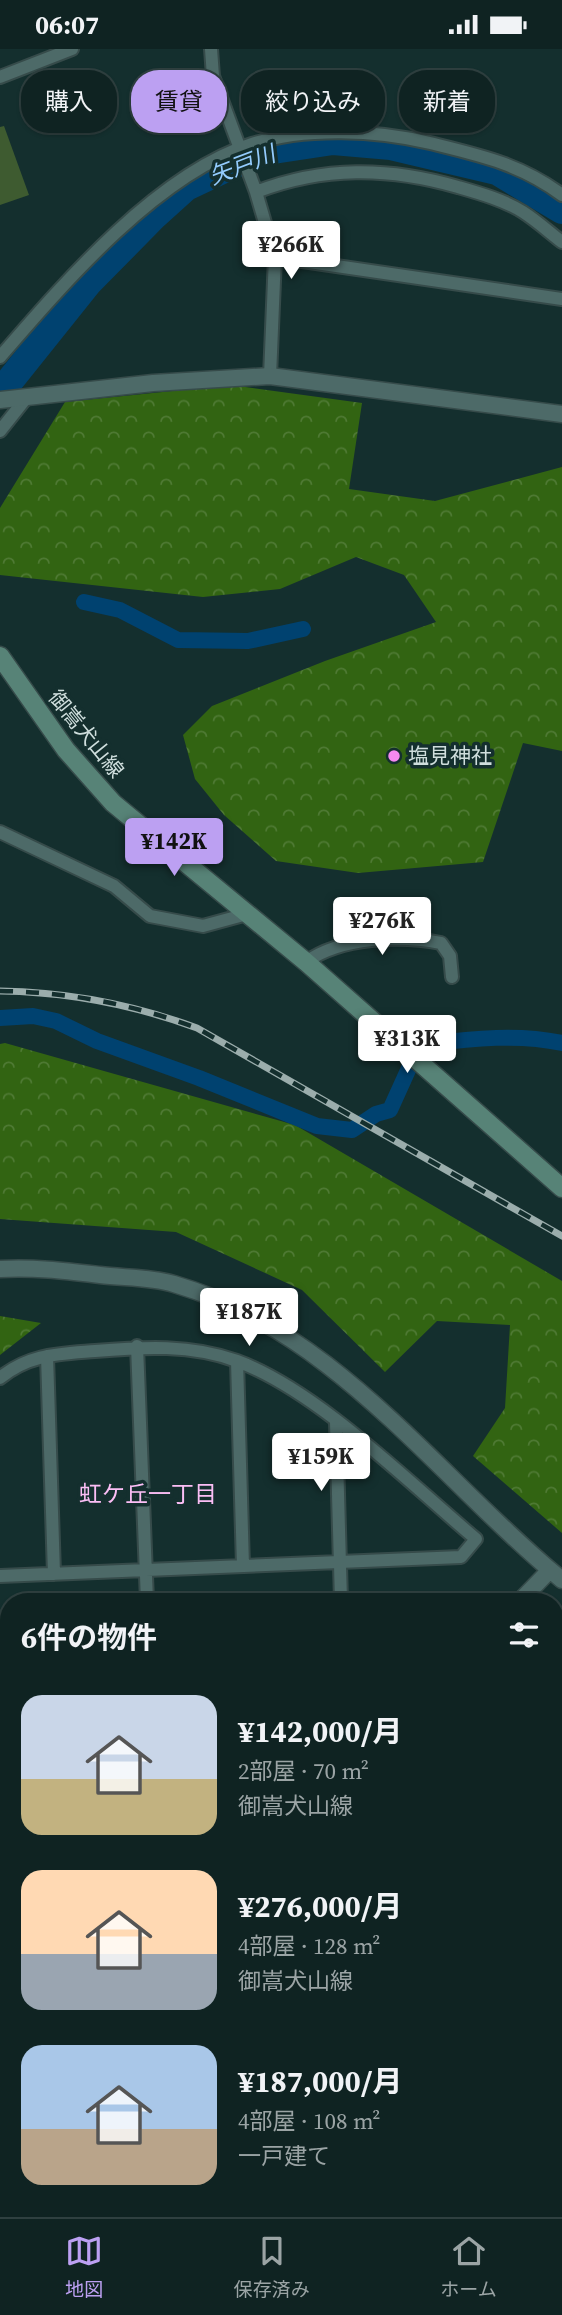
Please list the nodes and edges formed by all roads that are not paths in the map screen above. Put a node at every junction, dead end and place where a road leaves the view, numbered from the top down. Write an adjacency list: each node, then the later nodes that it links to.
1 (72, 49): 3 (street)
2 (211, 49): 5 (street)
3 (38, 55): 4 (street)
4 (0, 77)
5 (240, 148): 6 (street); 7 (street); 11 (street)
6 (256, 192): 8 (street); 9 (street)
7 (562, 195)
8 (562, 242)
9 (275, 257): 10 (street); 12 (street)
10 (562, 299)
11 (0, 357)
12 (270, 376): 13 (street); 15 (street)
13 (27, 397): 14 (street); 16 (street)
14 (0, 400)
15 (562, 414)
16 (0, 431)
17 (0, 656): 19 (main road, 御嵩犬山線)
18 (0, 832): 19 (street)
19 (247, 914): 20 (main road, 御嵩犬山線)
20 (306, 962): 21 (street); 22 (main road, 御嵩犬山線)
21 (452, 977)
22 (562, 1188)
23 (0, 1269): 33 (street)
24 (137, 1346): 25 (street); 26 (street); 31 (street)
25 (47, 1356): 27 (street); 32 (street)
26 (236, 1361): 28 (street); 30 (street)
27 (0, 1378)
28 (336, 1422): 29 (street); 29 (street)
29 (340, 1562): 30 (street); 36 (street)
30 (243, 1566): 31 (street)
31 (146, 1570): 32 (street); 35 (street)
32 (54, 1574): 34 (street)
33 (556, 1575): 37 (street)
34 (0, 1576)
35 (147, 1593)
36 (341, 1593)
37 (531, 1593)

